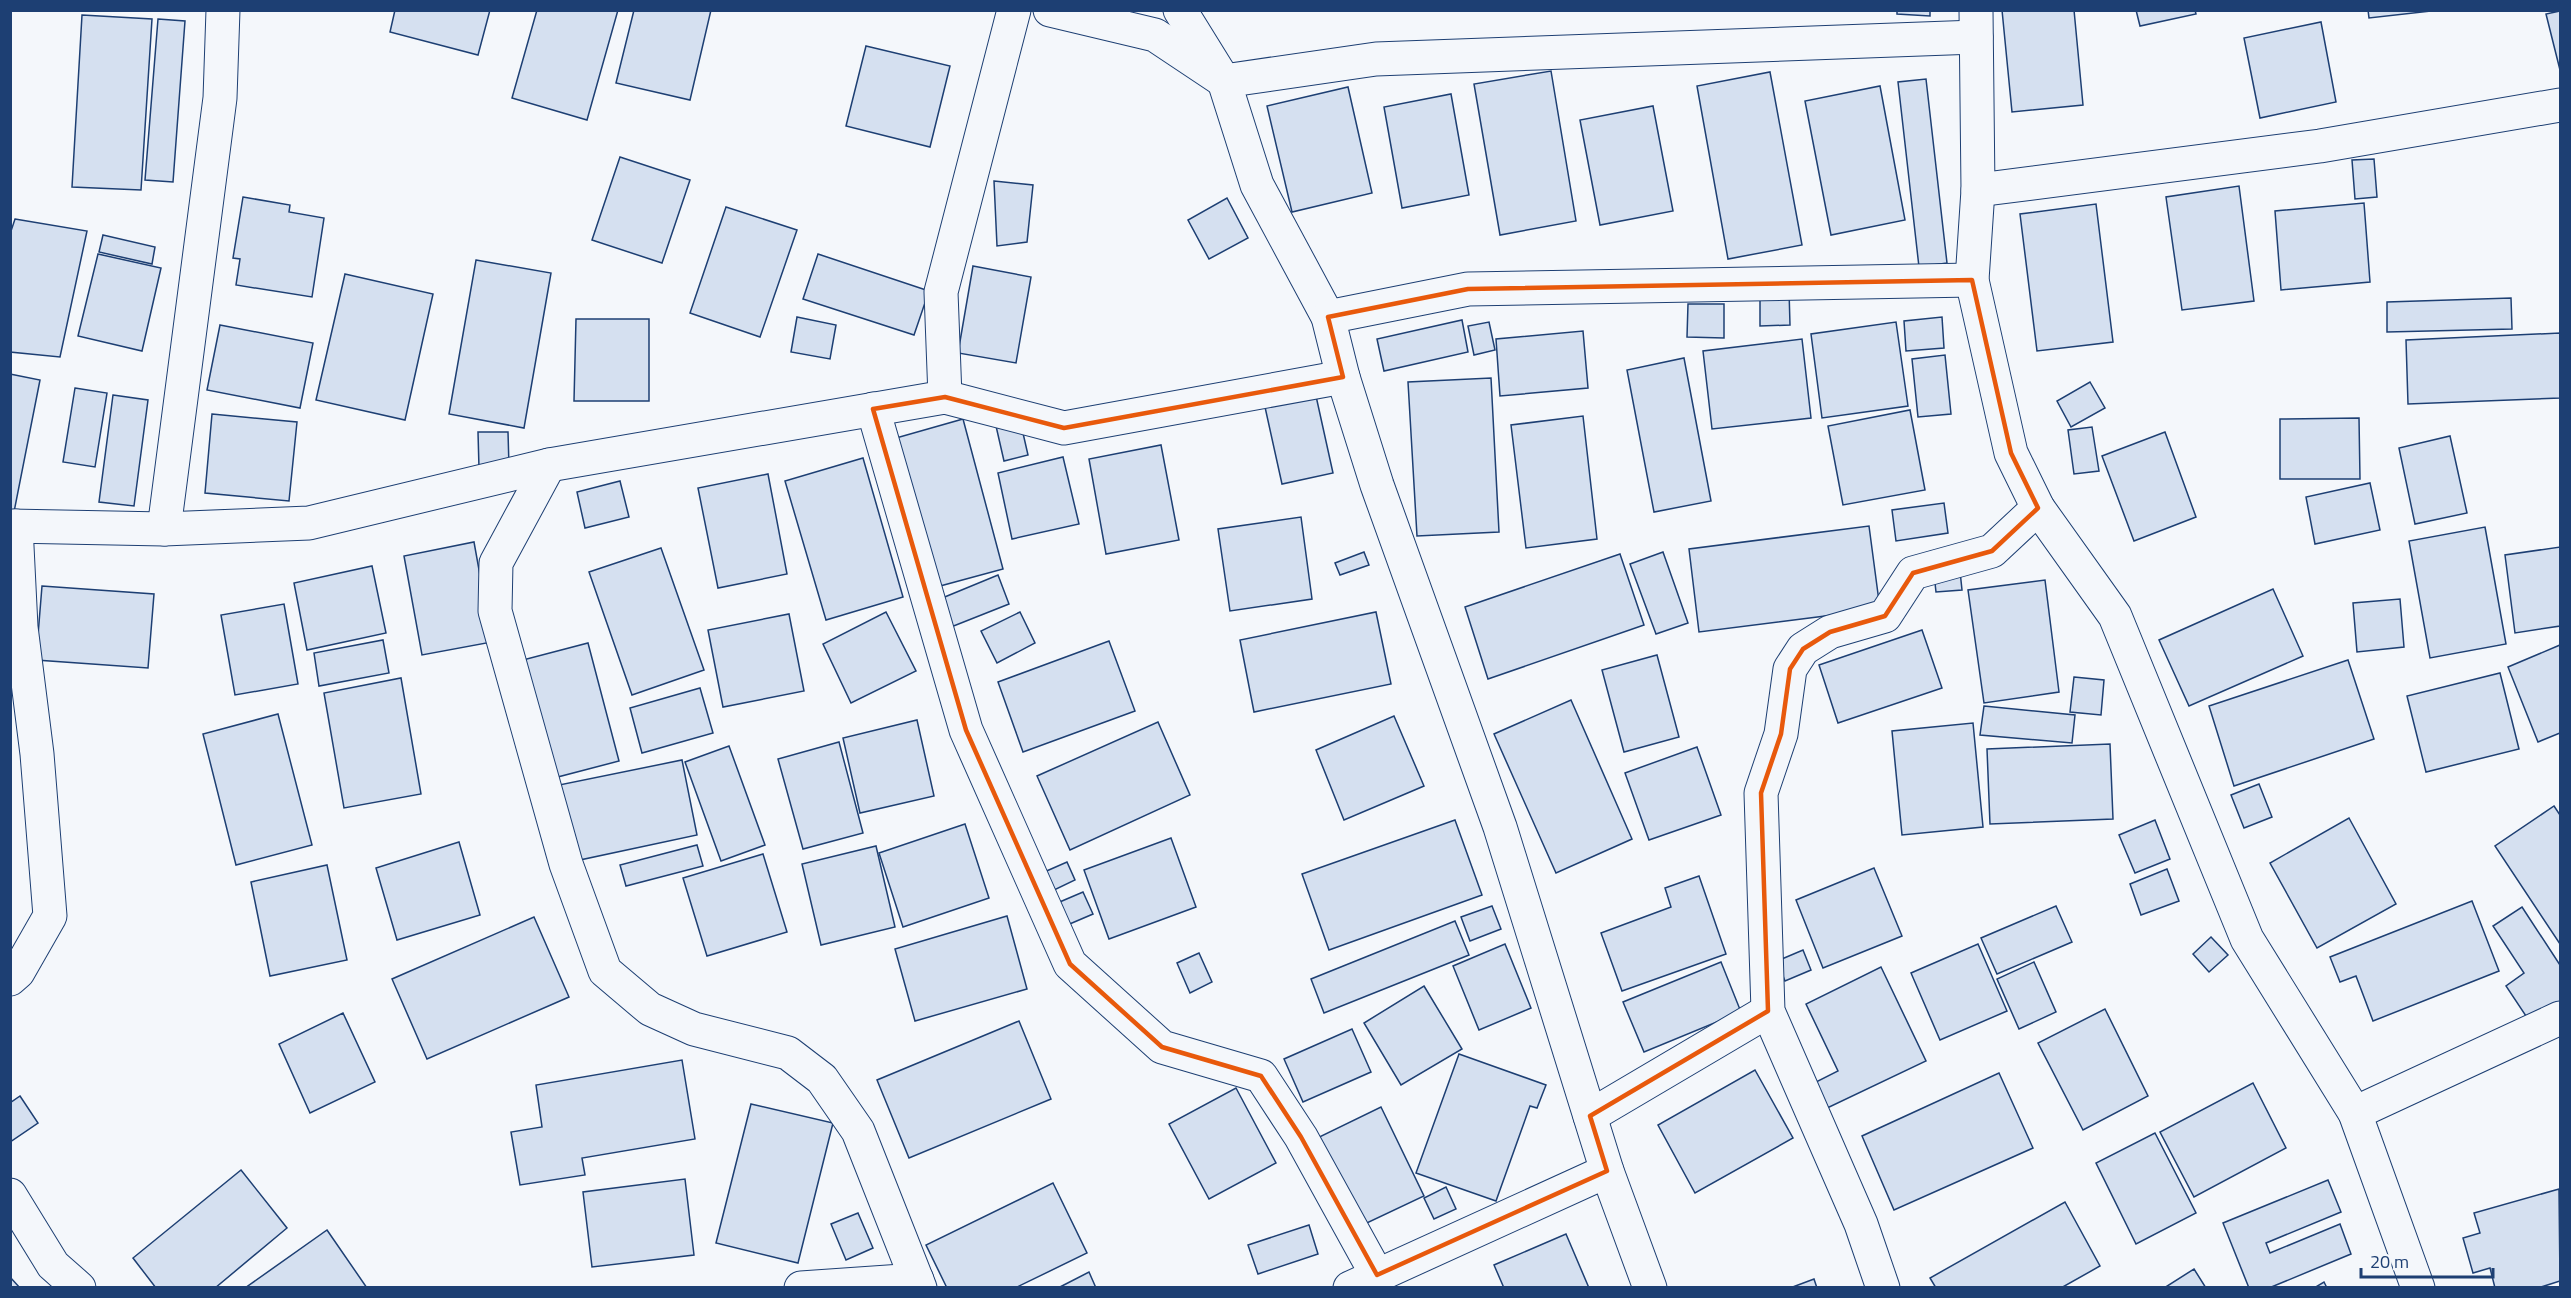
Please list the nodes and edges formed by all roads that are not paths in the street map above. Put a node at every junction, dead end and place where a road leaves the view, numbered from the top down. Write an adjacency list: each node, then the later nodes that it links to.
1 (223, 10): 17 (street)
2 (1014, 10): 12 (street)
3 (1050, 10): 6 (street)
4 (1180, 10): 6 (street)
5 (1976, 24): 6 (street); 8 (street)
6 (1224, 81): 10 (street)
7 (2560, 105): 8 (street)
8 (1978, 190): 9 (street)
9 (1972, 280): 10 (street); 15 (street)
10 (1328, 317): 11 (street)
11 (1342, 377): 12 (street); 22 (street)
12 (945, 397): 13 (street)
13 (873, 409): 14 (street); 25 (street)
14 (549, 465): 17 (street); 26 (street)
15 (2038, 508): 19 (street); 21 (street)
16 (13, 526): 17 (street); 18 (street)
17 (164, 528)
18 (10, 979)
19 (1767, 1011): 22 (street); 30 (street)
20 (2560, 1018): 21 (street)
21 (2355, 1113): 31 (street)
22 (1590, 1116): 23 (street)
23 (1606, 1171): 25 (street); 29 (street)
24 (10, 1195): 27 (street)
25 (1363, 1281)
26 (918, 1284): 28 (street)
27 (79, 1287)
28 (801, 1287)
29 (1650, 1287)
30 (1883, 1287)
31 (2418, 1287)

